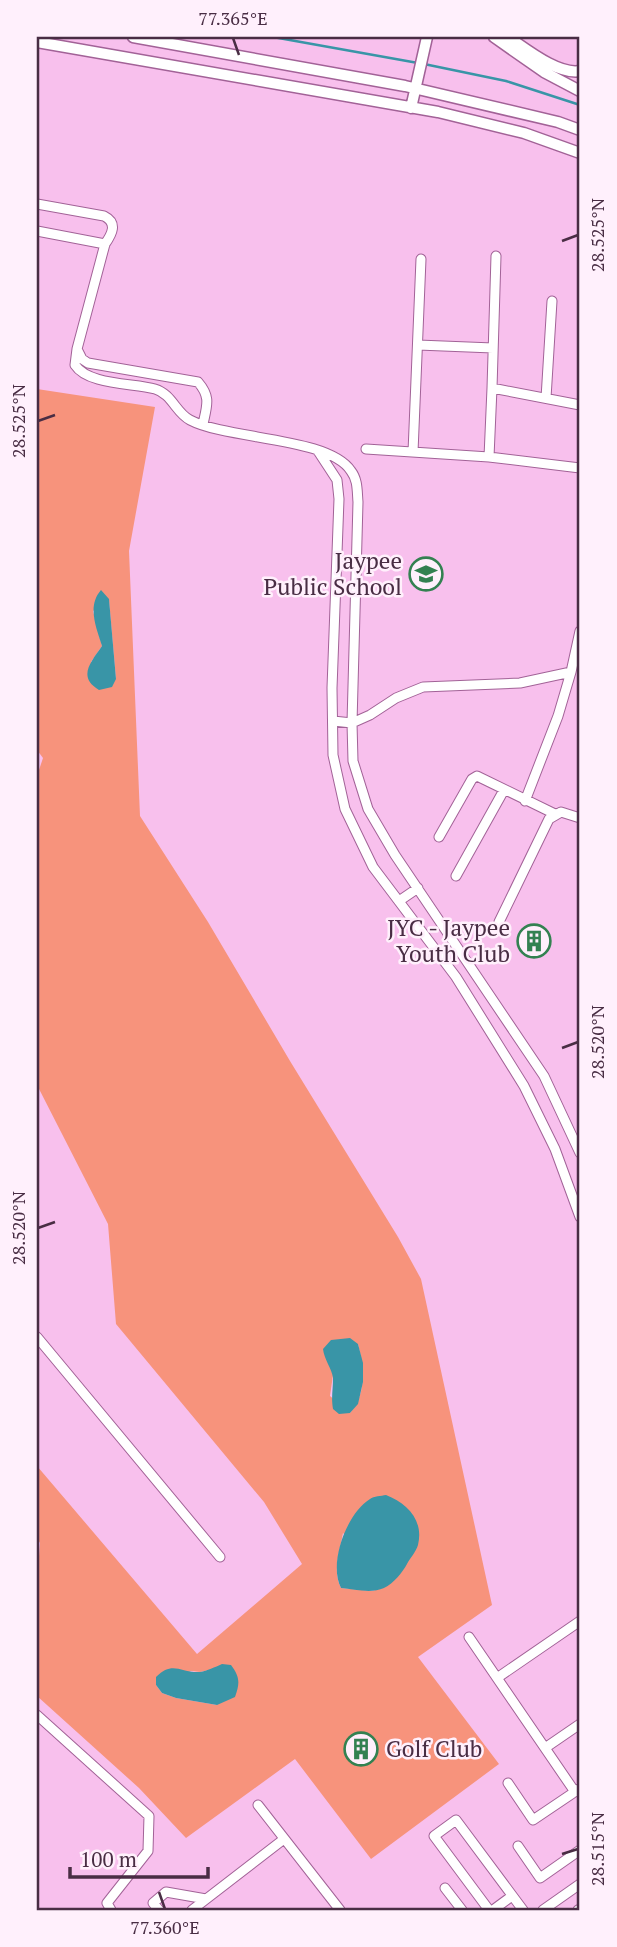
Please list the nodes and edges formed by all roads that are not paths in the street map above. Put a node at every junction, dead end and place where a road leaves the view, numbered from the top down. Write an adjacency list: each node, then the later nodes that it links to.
1 (133, 37): 7 (street)
2 (427, 37): 7 (street)
3 (494, 37): 8 (street)
4 (508, 37): 6 (street)
5 (37, 42): 9 (street)
6 (580, 71)
7 (416, 83): 9 (street); 10 (street)
8 (580, 91)
9 (411, 108): 11 (street)
10 (580, 130)
11 (580, 153)
12 (37, 204): 14 (street)
13 (37, 231): 14 (street)
14 (105, 244): 20 (street)
15 (496, 256): 19 (street)
16 (421, 259): 18 (street)
17 (552, 300): 22 (street)
18 (418, 345): 19 (street); 27 (street)
19 (494, 348): 21 (street)
20 (77, 349): 24 (street); 24 (street)
21 (492, 388): 22 (street); 28 (street)
22 (546, 398): 23 (street)
23 (580, 405)
24 (203, 424): 26 (street)
25 (366, 449): 27 (street)
26 (318, 450): 32 (street); 33 (street)
27 (413, 452): 28 (street)
28 (489, 457): 29 (street)
29 (580, 468)
30 (580, 631): 31 (street)
31 (570, 672): 33 (street); 35 (street)
32 (332, 721): 33 (street); 41 (street)
33 (352, 723): 40 (street)
34 (504, 790): 35 (street); 38 (street); 39 (street)
35 (525, 802): 36 (street)
36 (555, 814): 37 (street); 42 (street)
37 (580, 818)
38 (439, 837)
39 (456, 876)
40 (418, 888): 41 (street); 43 (street)
41 (399, 901): 44 (street)
42 (499, 922)
43 (580, 1153)
44 (580, 1217)
45 (37, 1326): 46 (street)
46 (37, 1337): 47 (street)
47 (220, 1557)
48 (580, 1621): 50 (street)
49 (469, 1637): 50 (street)
50 (497, 1678): 53 (street)
51 (37, 1715): 65 (street)
52 (580, 1724): 53 (street)
53 (545, 1748): 55 (street)
54 (508, 1783): 55 (street)
55 (578, 1790)
56 (258, 1805): 57 (street)
57 (284, 1839): 63 (street); 64 (street)
58 (518, 1846): 59 (street)
59 (580, 1850)
60 (580, 1884): 71 (street)
61 (445, 1888): 68 (street)
62 (512, 1896): 69 (street); 69 (street); 70 (street)
63 (206, 1899): 66 (street); 67 (street)
64 (334, 1908)
65 (111, 1910)
66 (159, 1910)
67 (193, 1910)
68 (462, 1910)
69 (491, 1910)
70 (523, 1910)
71 (543, 1910)

